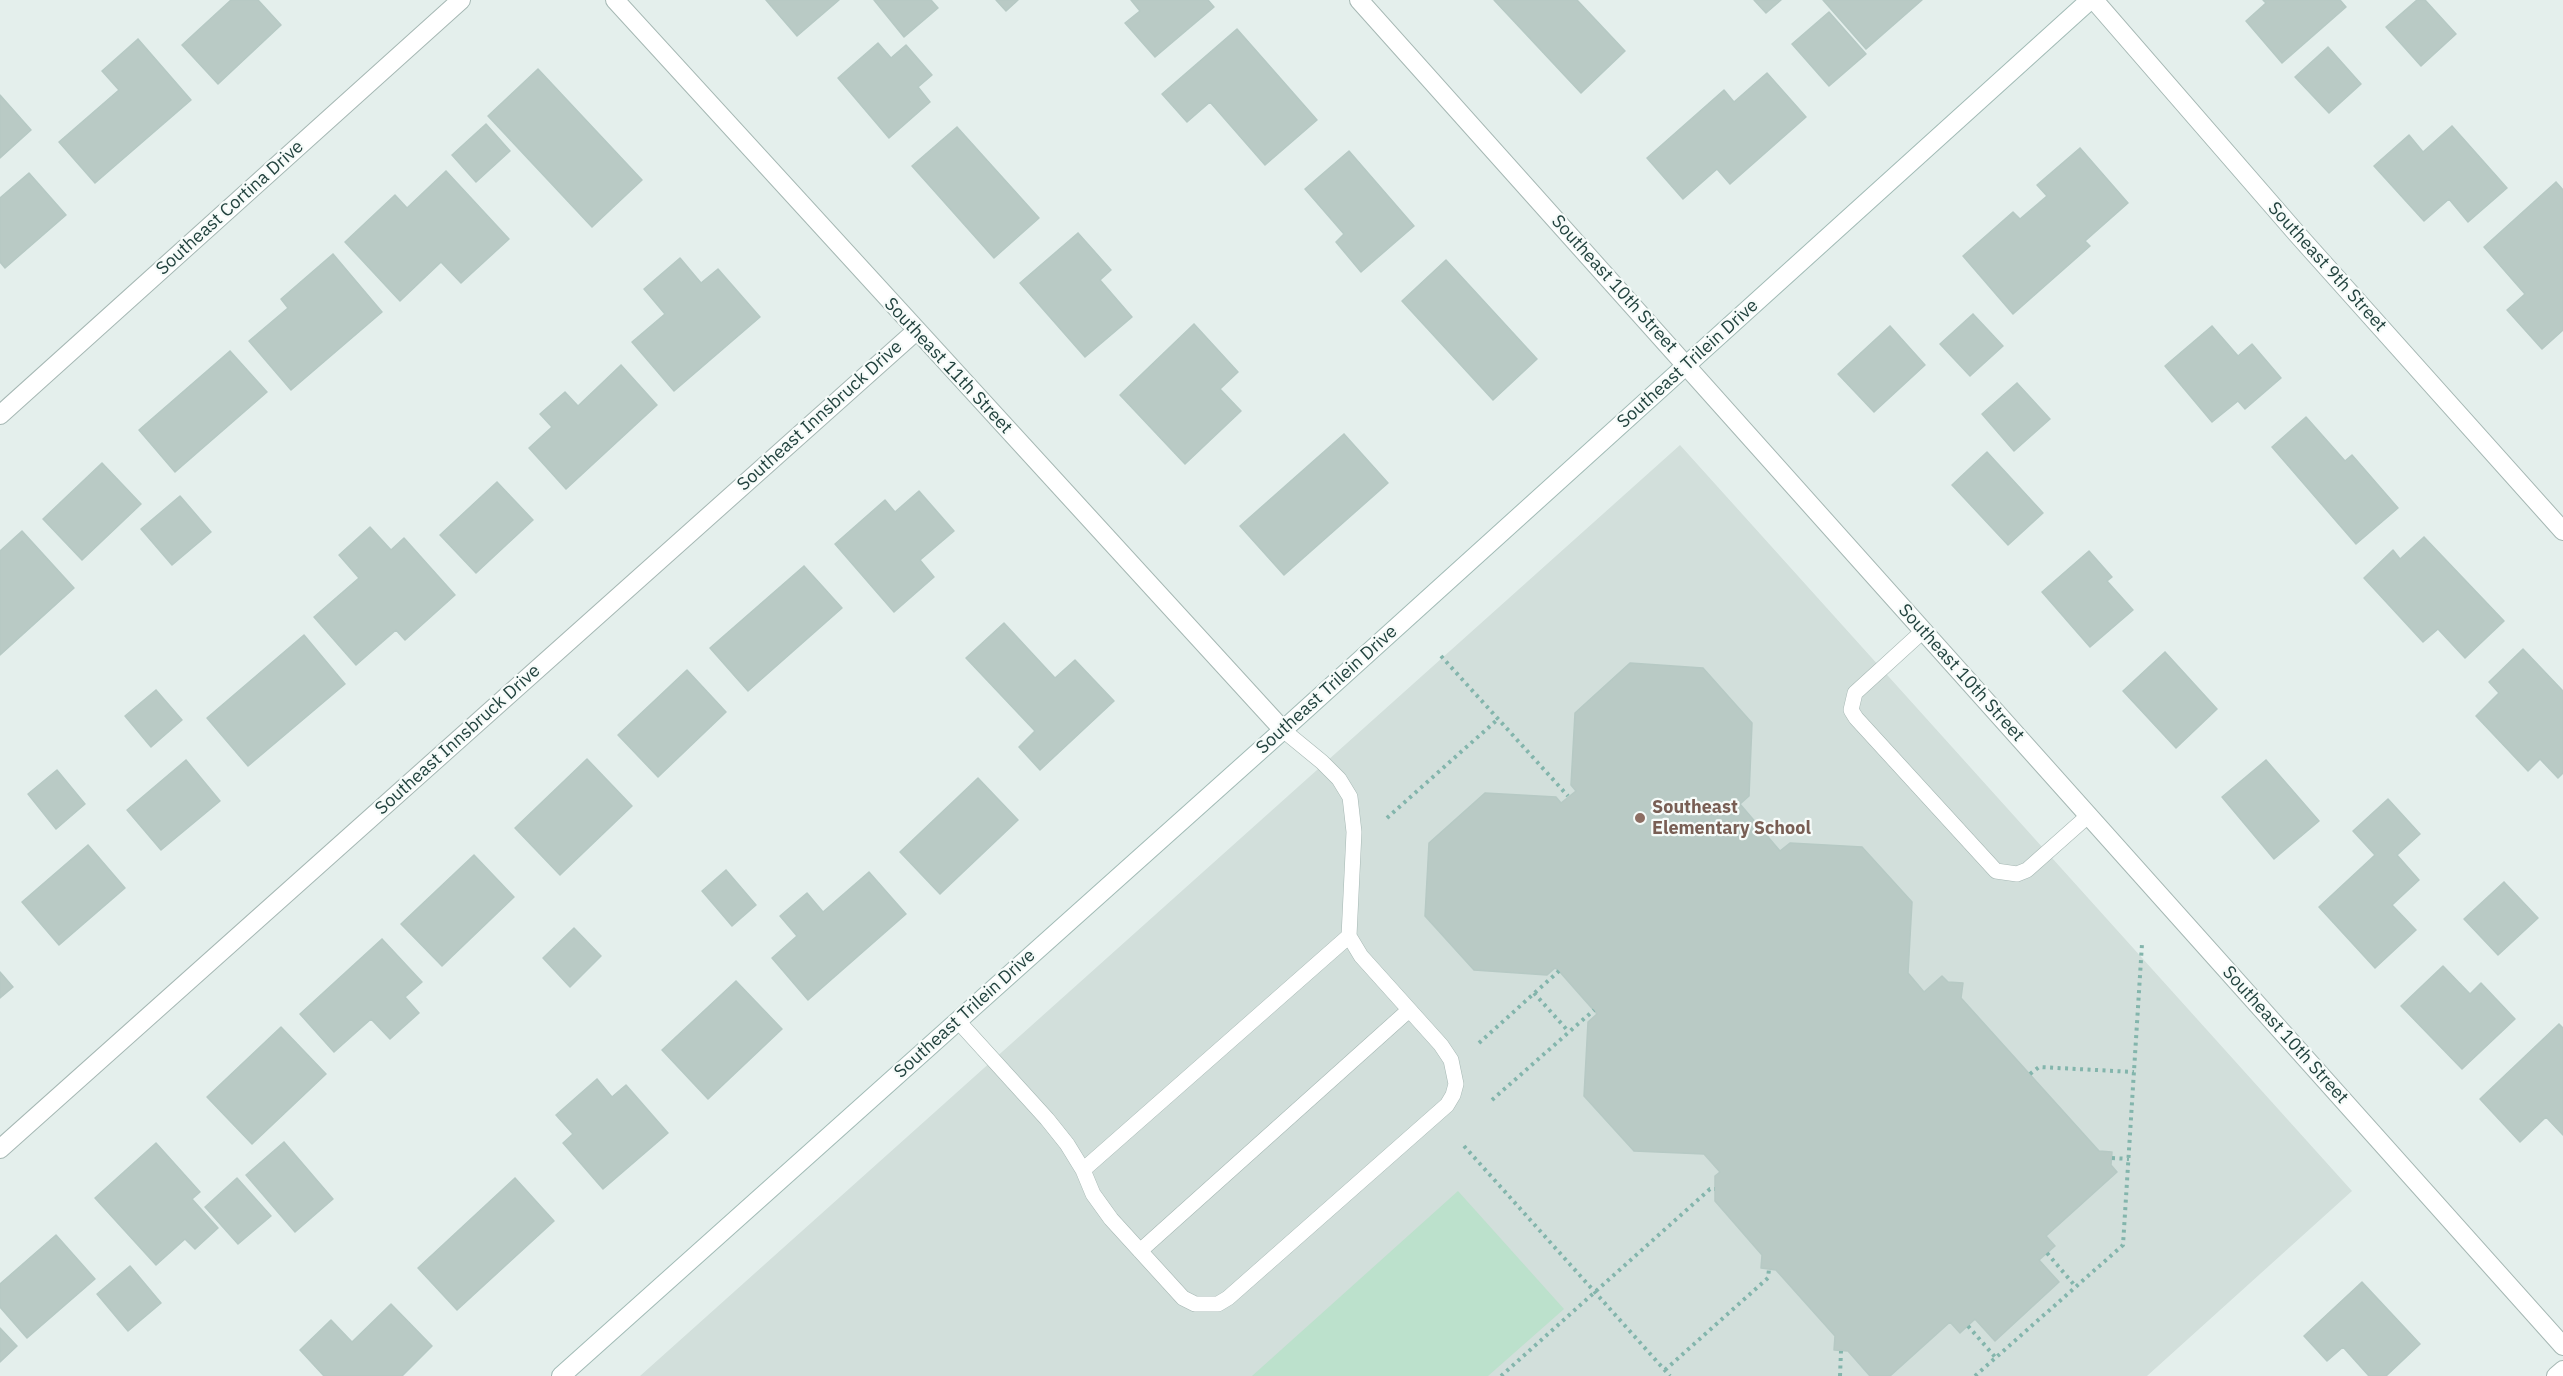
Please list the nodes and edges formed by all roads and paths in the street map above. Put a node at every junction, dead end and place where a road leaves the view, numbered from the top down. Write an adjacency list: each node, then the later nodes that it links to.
1 (461, 0): 7 (street, Southeast Cortina Drive)
2 (615, 0): 5 (street, Southeast 11th Street)
3 (1359, 0): 6 (street, Southeast 10th Street)
4 (2092, 0): 6 (street, Southeast Trilein Drive); 8 (street, Southeast 9th Street)
5 (916, 331): 12 (street, Southeast 11th Street); 29 (street, Southeast Innsbruck Drive)
6 (1686, 365): 9 (street, Southeast 10th Street); 12 (street, Southeast Trilein Drive)
7 (0, 415)
8 (2563, 531)
9 (1923, 631): 14 (street, Southeast 10th Street); 14 (lane)
10 (1441, 656): 11 (path)
11 (1498, 719): 13 (path); 15 (path)
12 (1283, 730): 16 (lane); 22 (street, Southeast Trilein Drive)
13 (1568, 796)
14 (2089, 815): 40 (street, Southeast 10th Street)
15 (1387, 818)
16 (1349, 936): 20 (lane); 32 (lane)
17 (2142, 944): 25 (path)
18 (1559, 971): 19 (path)
19 (1534, 993): 23 (path); 24 (path)
20 (1409, 1010): 34 (lane); 34 (lane)
21 (1594, 1010): 23 (path)
22 (958, 1021): 32 (lane); 45 (street, Southeast Trilein Drive)
23 (1569, 1032): 27 (path)
24 (1479, 1043)
25 (2134, 1072): 26 (path); 31 (path)
26 (2030, 1074)
27 (1492, 1100)
28 (1464, 1146): 38 (path)
29 (0, 1149)
30 (2112, 1158): 31 (path)
31 (2129, 1159): 37 (path)
32 (1083, 1170): 34 (lane)
33 (1715, 1189): 38 (path)
34 (1140, 1251)
35 (2047, 1253): 37 (path)
36 (1769, 1269): 43 (path)
37 (2076, 1287): 42 (path)
38 (1594, 1292): 43 (path); 46 (path)
39 (1968, 1326): 42 (path)
40 (2563, 1346)
41 (1841, 1351): 48 (path)
42 (1996, 1358): 49 (path)
43 (1665, 1370): 47 (path)
44 (2563, 1370): 50 (street)
45 (561, 1376)
46 (1500, 1376)
47 (1670, 1376)
48 (1840, 1376)
49 (1975, 1376)
50 (2556, 1376)

